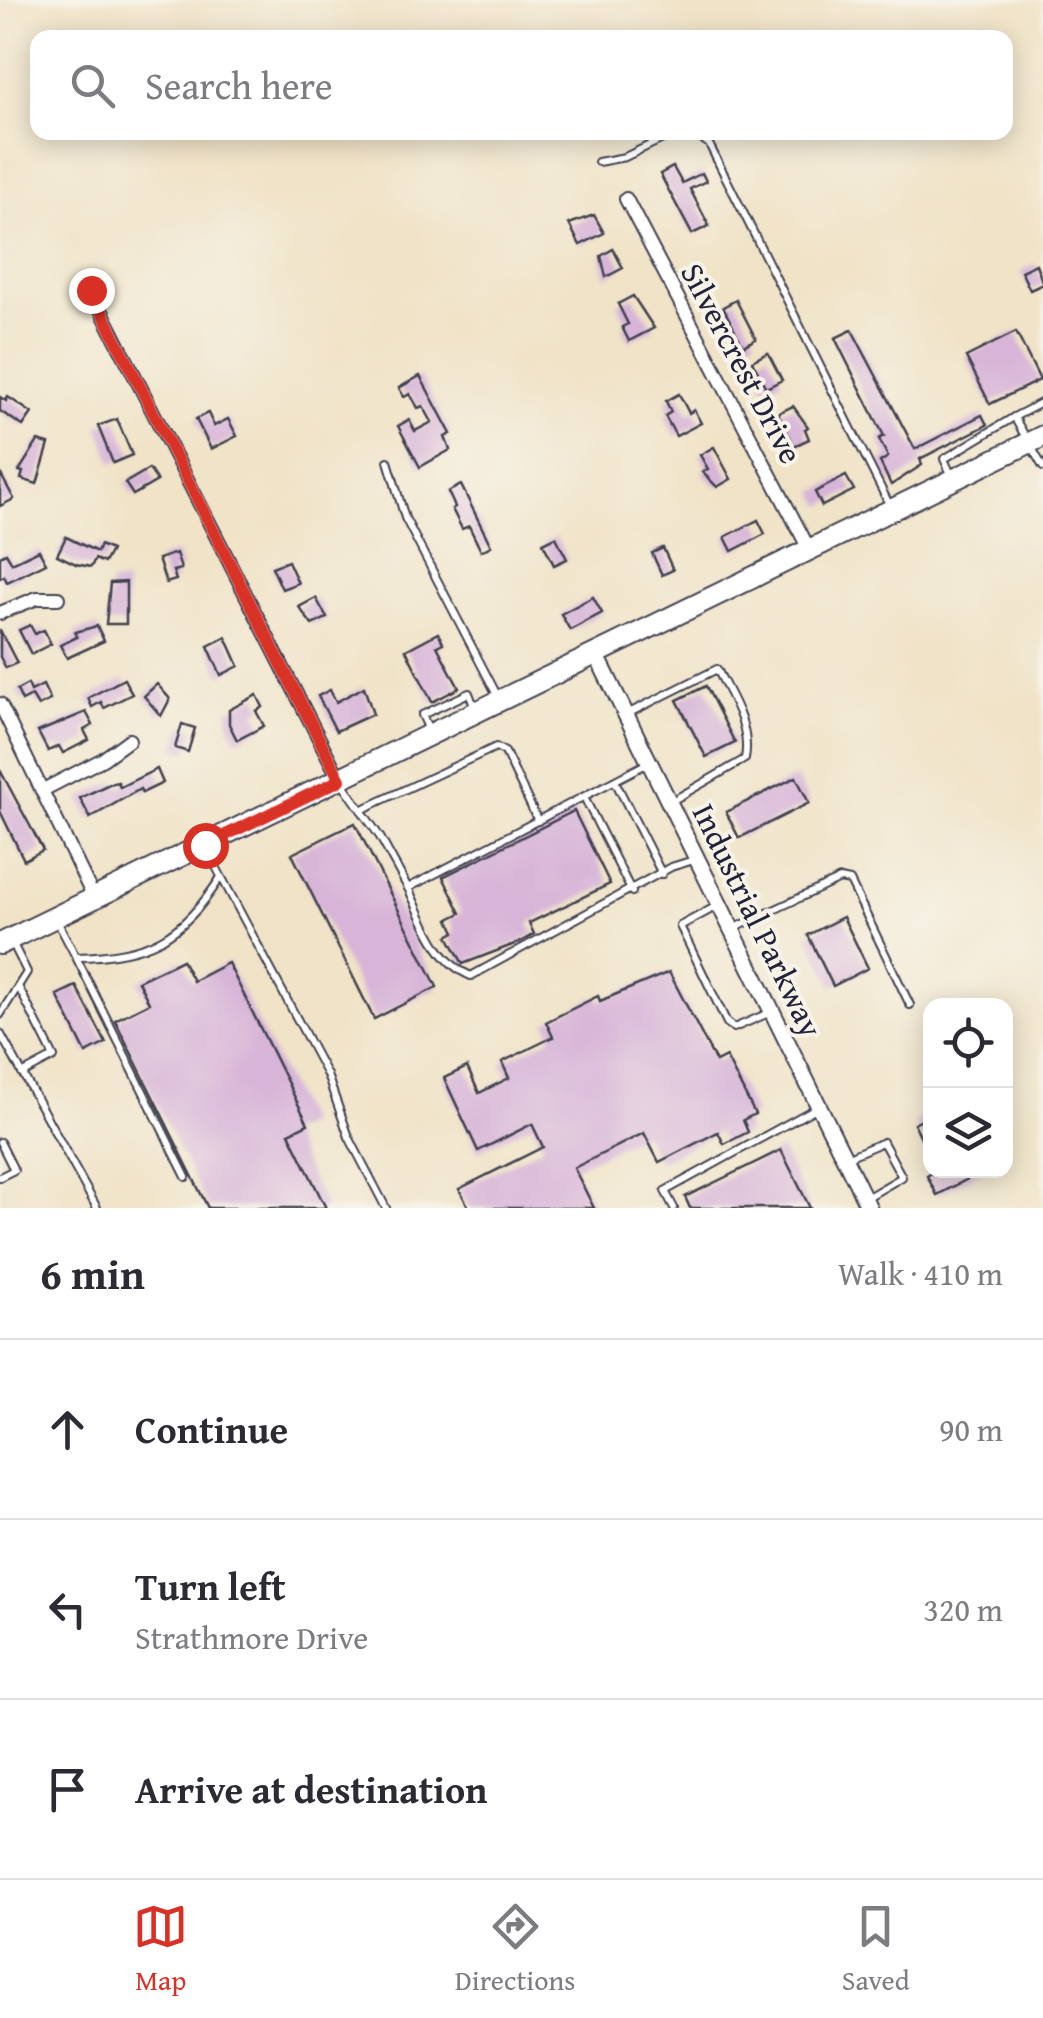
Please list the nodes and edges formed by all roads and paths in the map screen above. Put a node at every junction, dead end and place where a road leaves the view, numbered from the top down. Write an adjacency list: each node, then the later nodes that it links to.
1 (660, 140): 3 (lane)
2 (704, 140): 12 (lane)
3 (598, 162)
4 (626, 199): 13 (street, Silvercrest Drive)
5 (91, 290): 22 (street)
6 (1043, 402): 7 (lane)
7 (1014, 417): 8 (lane); 11 (lane)
8 (1037, 439): 10 (lane); 11 (main road)
9 (388, 460): 17 (lane)
10 (1043, 467)
11 (954, 480): 12 (main road)
12 (892, 511): 13 (main road)
13 (810, 552): 16 (main road)
14 (58, 598): 15 (street)
15 (0, 614)
16 (597, 656): 17 (main road); 19 (street, Industrial Parkway)
17 (501, 702): 22 (main road)
18 (0, 704): 24 (street)
19 (626, 715): 21 (street, Industrial Parkway); 26 (lane)
20 (129, 740): 24 (street)
21 (650, 763): 23 (lane); 26 (street, Industrial Parkway)
22 (340, 780): 27 (lane); 29 (main road)
23 (615, 781): 25 (lane); 31 (lane)
24 (42, 790): 35 (street)
25 (584, 798): 28 (lane); 34 (lane)
26 (669, 803): 30 (street, Industrial Parkway)
27 (362, 810): 28 (lane); 33 (lane)
28 (538, 821): 33 (lane)
29 (205, 845): 32 (lane); 35 (main road)
30 (697, 859): 31 (lane); 36 (street, Industrial Parkway)
31 (662, 874): 34 (lane)
32 (222, 876): 40 (lane); 54 (lane)
33 (408, 888): 34 (lane)
34 (632, 892)
35 (94, 898): 37 (main road)
36 (720, 904): 38 (street, Industrial Parkway); 43 (lane)
37 (54, 917): 39 (main road); 40 (lane)
38 (732, 929): 42 (lane); 43 (street, Industrial Parkway)
39 (5, 941): 41 (lane)
40 (76, 957): 51 (lane)
41 (19, 988): 44 (lane); 46 (lane)
42 (910, 1005)
43 (772, 1012): 47 (street, Industrial Parkway)
44 (0, 1015)
45 (0, 1032): 46 (lane)
46 (22, 1074): 53 (lane)
47 (819, 1106): 49 (street, Industrial Parkway); 55 (lane)
48 (0, 1142): 50 (lane)
49 (845, 1159): 52 (street, Industrial Parkway); 52 (lane)
50 (0, 1177)
51 (186, 1177)
52 (867, 1204)
53 (96, 1208)
54 (386, 1208)
55 (674, 1208)

